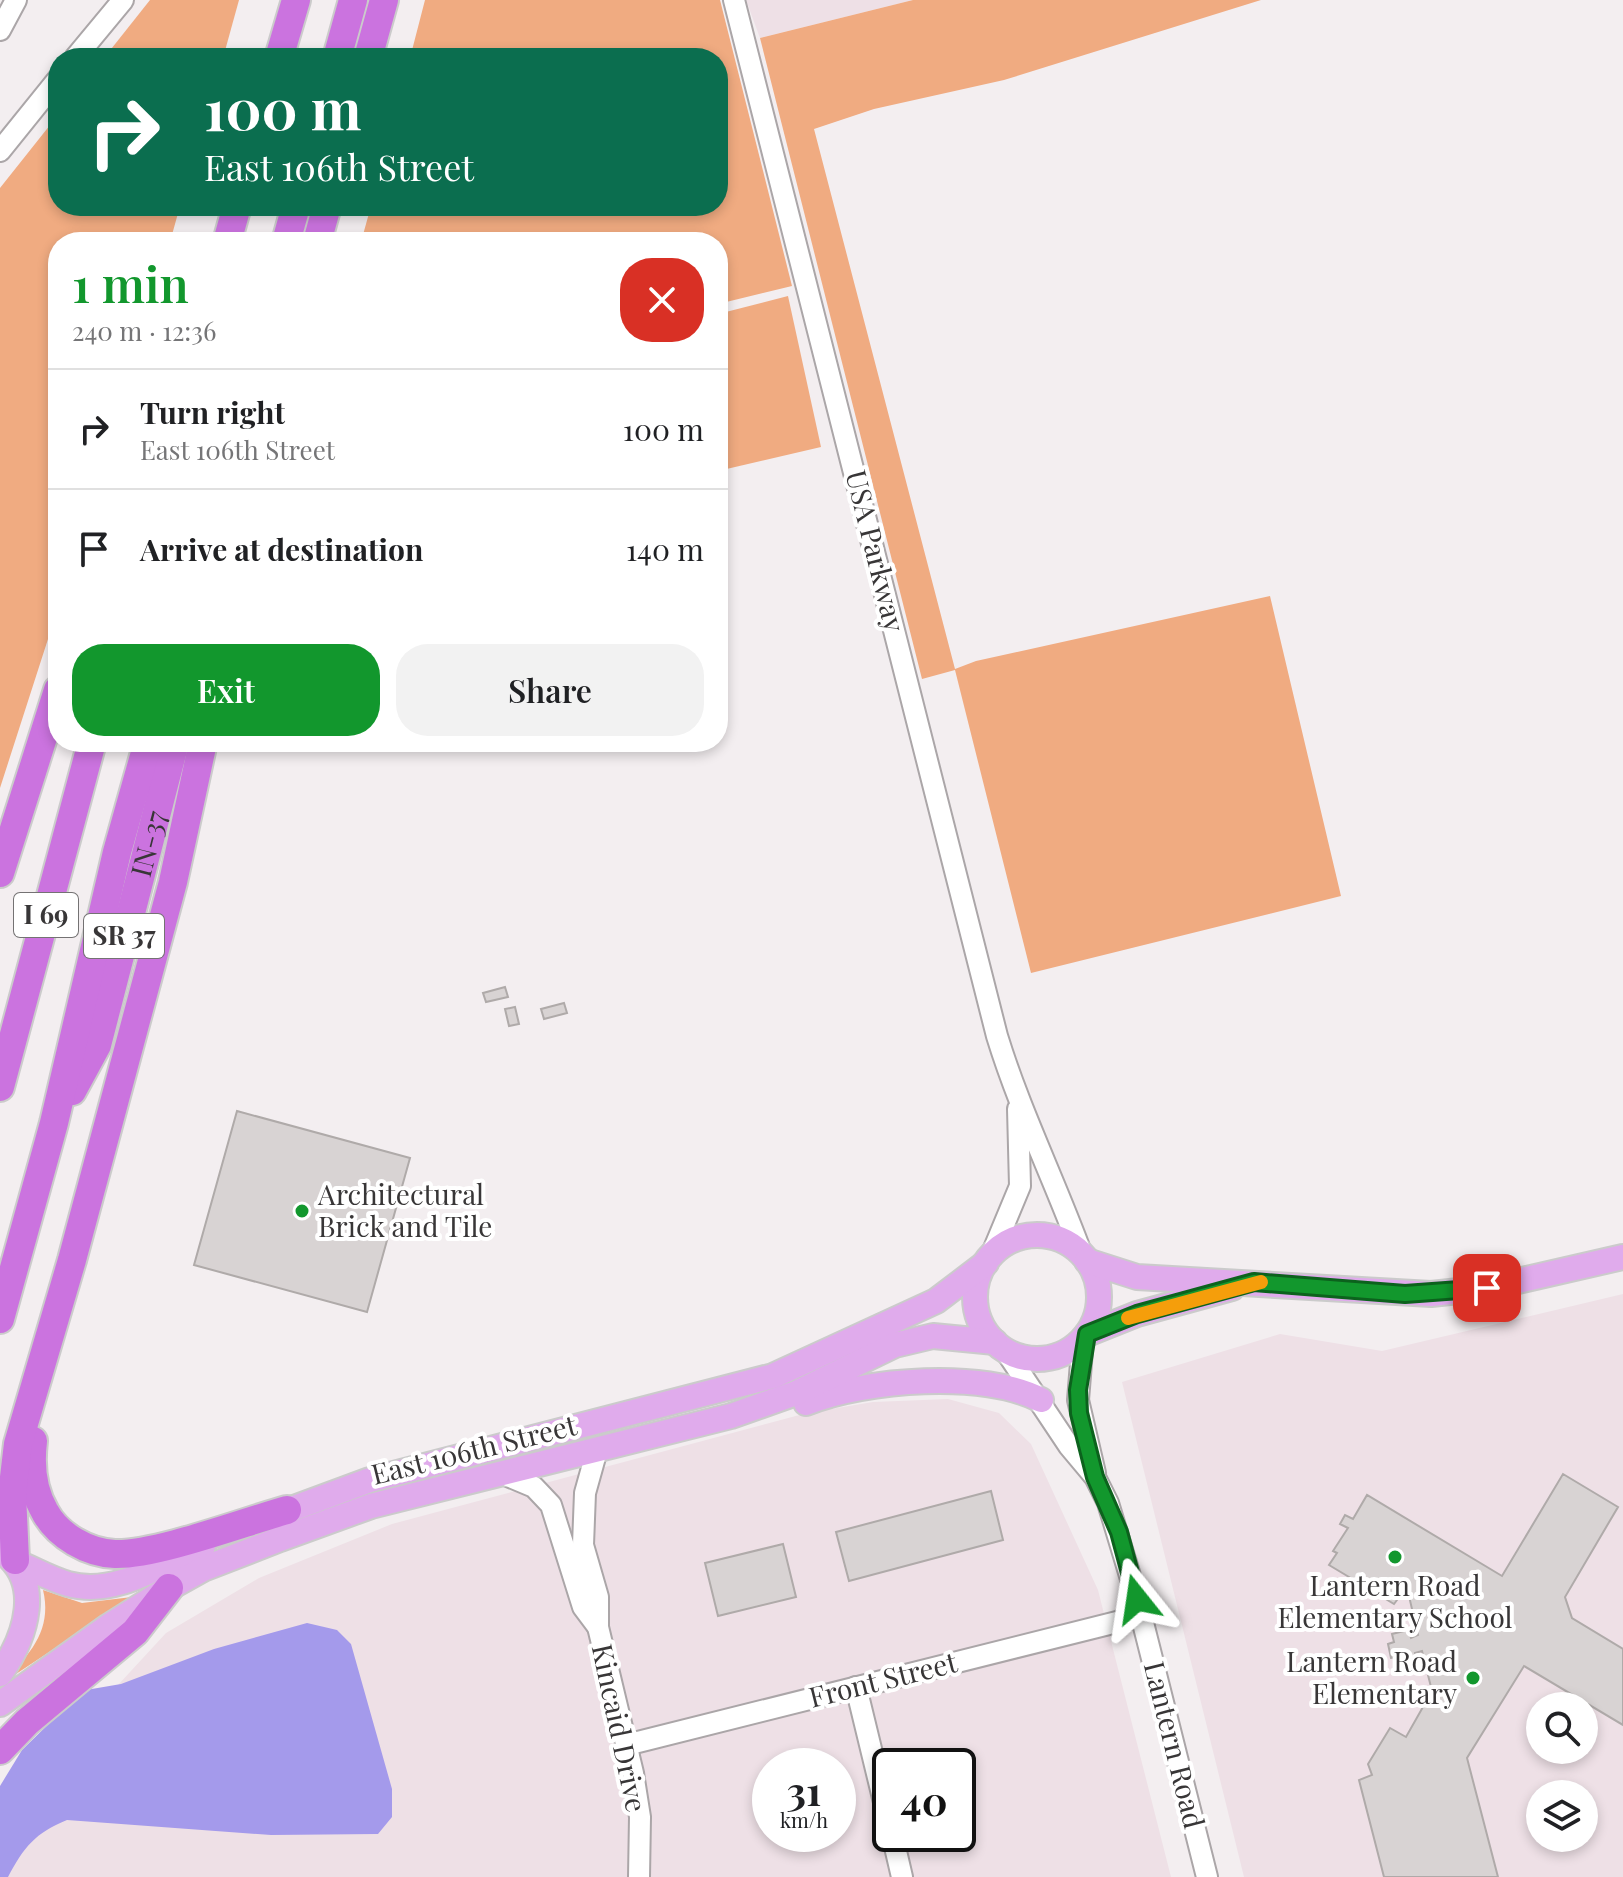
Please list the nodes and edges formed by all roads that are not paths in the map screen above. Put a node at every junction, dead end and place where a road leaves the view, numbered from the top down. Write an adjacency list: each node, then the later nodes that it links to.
1 (16, 0): 7 (street)
2 (123, 0): 8 (street)
3 (296, 0): 9 (highway)
4 (353, 0): 10 (highway)
5 (384, 0): 11 (highway)
6 (734, 0): 21 (street, USA Parkway)
7 (0, 30)
8 (83, 48)
9 (282, 48)
10 (340, 48)
11 (371, 48)
12 (48, 91): 13 (street)
13 (0, 151)
14 (48, 722): 19 (highway)
15 (89, 752): 20 (highway, I 69)
16 (145, 752): 22 (highway, I 69)
17 (172, 752): 22 (highway, IN-37 / SR 37)
18 (201, 752): 25 (highway)
19 (0, 873)
20 (0, 1087)
21 (1018, 1101): 24 (street, USA Parkway); 26 (street, USA Parkway)
22 (54, 1123): 28 (highway, I 69)
23 (1623, 1257): 27 (main road)
24 (1085, 1258): 26 (main road); 27 (main road); 29 (main road)
25 (72, 1260): 36 (highway); 37 (highway)
26 (988, 1260): 30 (main road); 36 (main road, East 106th Street)
27 (1254, 1282): 29 (main road)
28 (0, 1319)
29 (1085, 1336): 30 (main road); 35 (street, Lantern Road)
30 (1000, 1346): 31 (street, Lantern Road); 32 (main road, East 106th Street)
31 (1041, 1400): 32 (main road); 35 (street, Lantern Road)
32 (731, 1416): 33 (main road, East 106th Street)
33 (597, 1450): 34 (main road, East 106th Street); 40 (street, Kincaid Drive)
34 (503, 1474): 38 (main road, East 106th Street); 40 (street, Kincaid Drive)
35 (1095, 1477): 39 (street, Lantern Road)
36 (287, 1510): 37 (main road, East 106th Street)
37 (10, 1558): 41 (main road)
38 (169, 1588): 43 (main road, East 106th Street); 45 (highway)
39 (1141, 1616): 42 (street, Front Street); 50 (street, Lantern Road)
40 (598, 1627): 44 (street, Kincaid Drive)
41 (0, 1674)
42 (856, 1687): 44 (street, Front Street); 46 (street)
43 (0, 1704)
44 (626, 1745): 48 (street, Kincaid Drive)
45 (0, 1750)
46 (872, 1753)
47 (896, 1852): 49 (street)
48 (639, 1877)
49 (902, 1877)
50 (1207, 1877)

